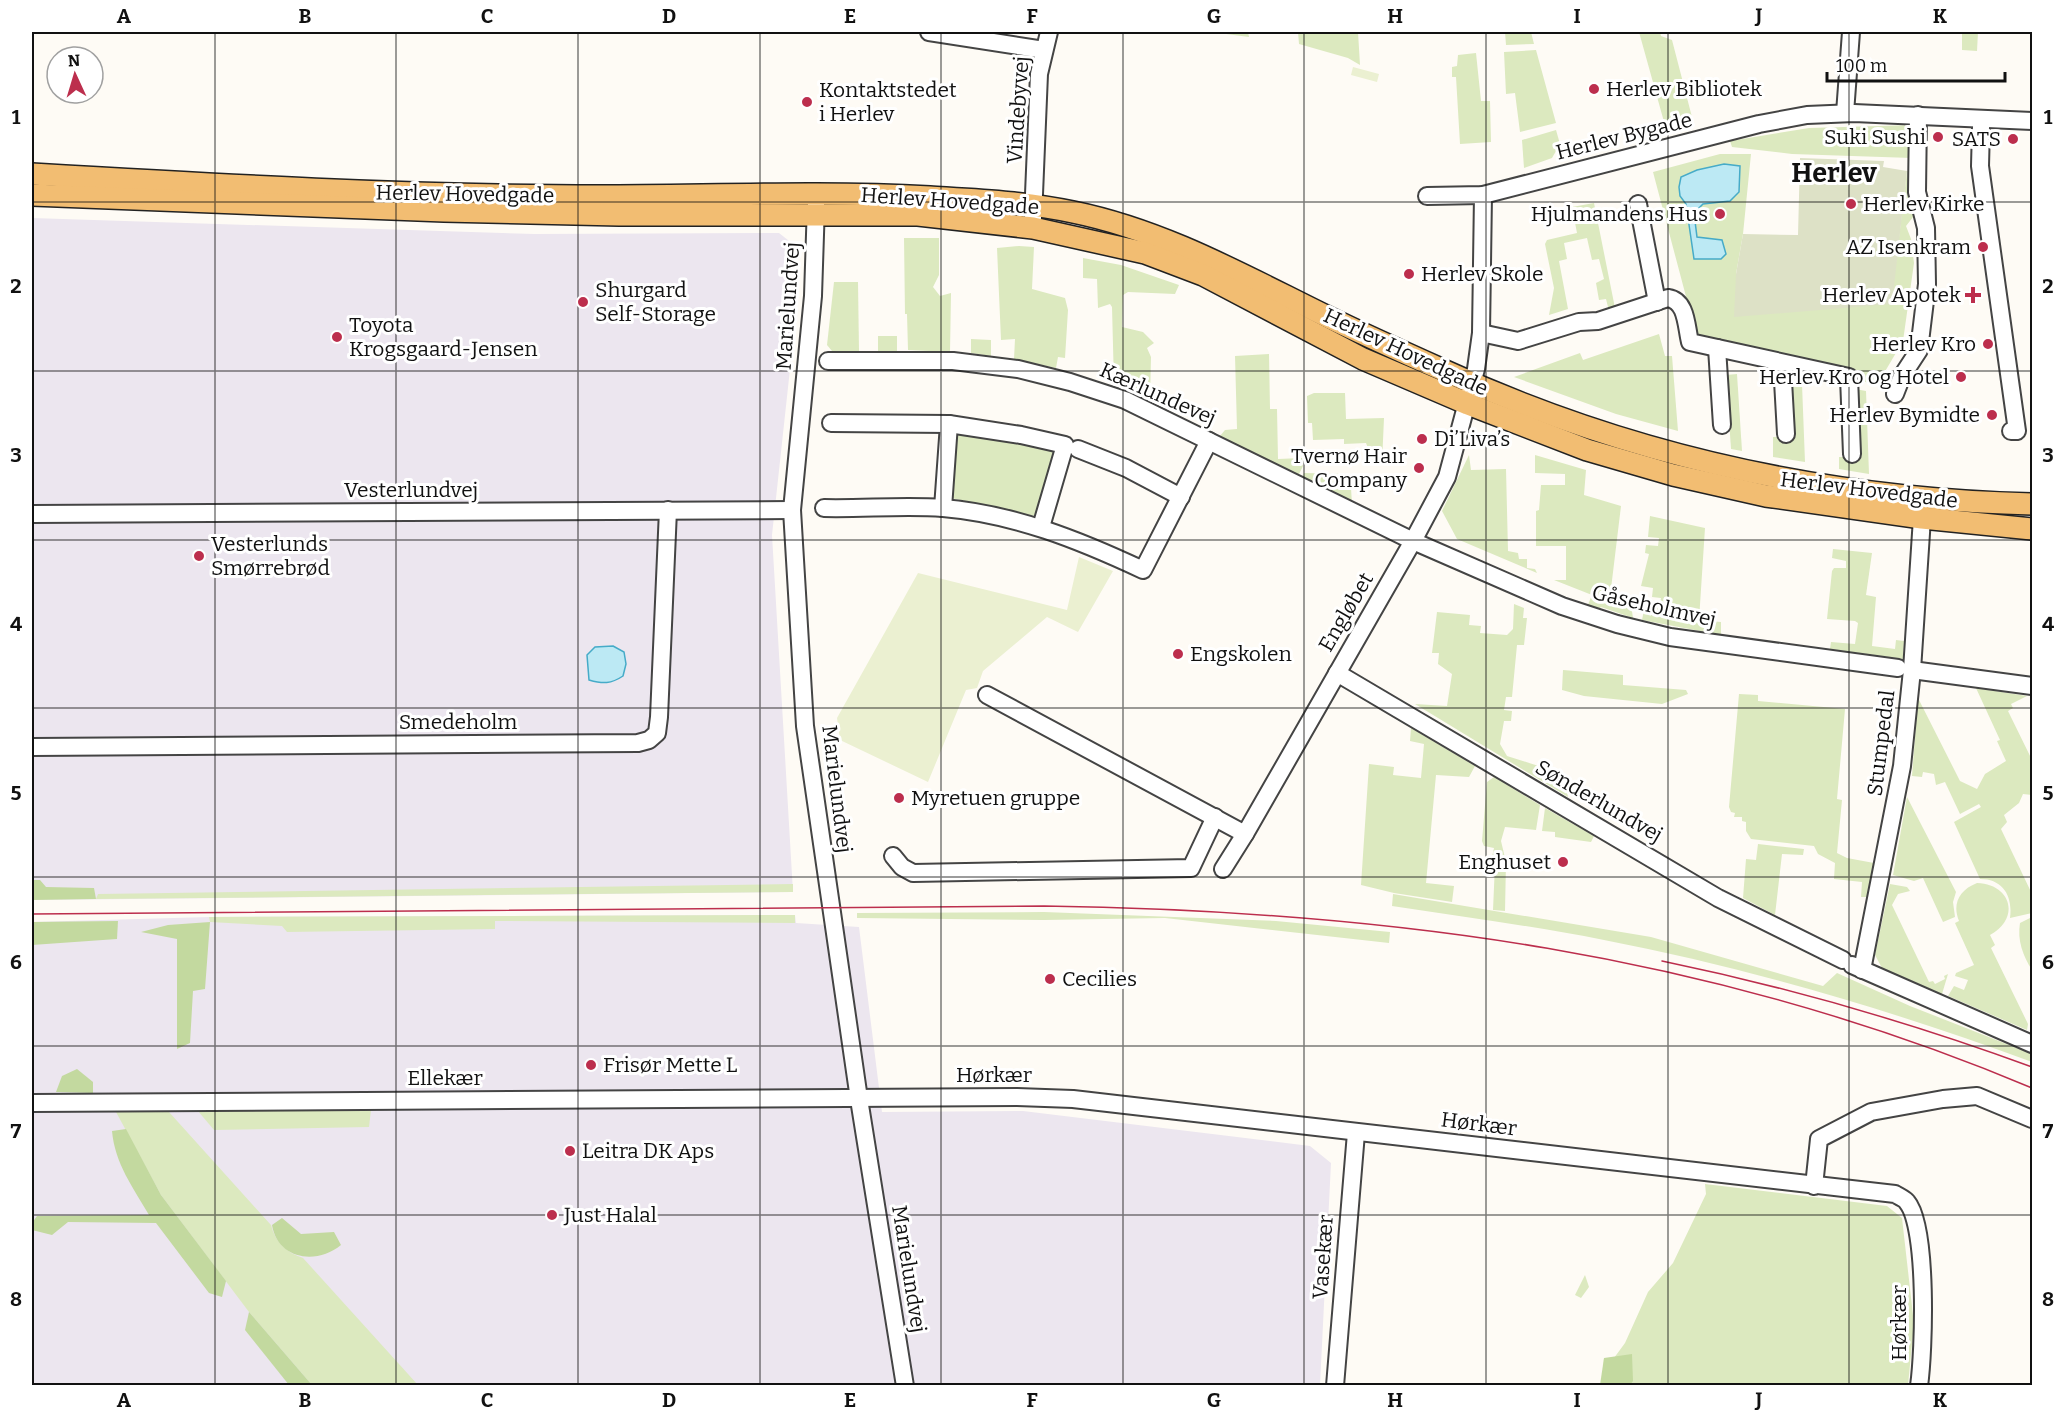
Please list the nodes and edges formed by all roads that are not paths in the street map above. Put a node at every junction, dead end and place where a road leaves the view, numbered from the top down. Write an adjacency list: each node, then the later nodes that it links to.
1 (929, 32): 4 (street)
2 (1049, 32): 4 (street, Vindebyvej)
3 (1851, 32): 5 (street)
4 (1044, 50): 15 (street, Vindebyvej)
5 (1845, 113): 6 (street, Herlev Bygade); 12 (street, Herlev Bygade)
6 (1918, 115): 7 (street, Herlev Bygade); 24 (street)
7 (2032, 121)
8 (1981, 127): 29 (street)
9 (32, 174): 10 (main road, Herlev Hovedgade)
10 (816, 194): 15 (main road, Herlev Hovedgade); 16 (street, Marielundvej)
11 (32, 195): 16 (main road, Herlev Hovedgade)
12 (1484, 195): 13 (street, Herlev Bygade); 19 (street)
13 (1427, 196)
14 (1638, 204): 18 (street)
15 (1033, 205): 17 (street, Vindebyvej); 23 (main road, Herlev Hovedgade)
16 (816, 216): 17 (main road, Herlev Hovedgade); 39 (street, Marielundvej)
17 (1033, 228): 25 (main road, Herlev Hovedgade)
18 (1657, 302): 19 (street); 20 (street)
19 (1481, 333): 23 (street)
20 (1717, 348): 22 (street); 28 (street)
21 (828, 361): 31 (street, Kærlundevej)
22 (1782, 363): 30 (street); 33 (street)
23 (1473, 383): 25 (street); 35 (main road, Herlev Hovedgade)
24 (1894, 394)
25 (1468, 404): 41 (main road, Herlev Hovedgade); 44 (street, Engløbet)
26 (831, 423): 27 (street)
27 (949, 424): 37 (street); 42 (street)
28 (1722, 425)
29 (2014, 431)
30 (1786, 434)
31 (1209, 441): 34 (street); 44 (street, Kærlundevej)
32 (1078, 449): 34 (street)
33 (1852, 454)
34 (1181, 497): 42 (street)
35 (2032, 504)
36 (824, 508): 37 (street)
37 (943, 508): 42 (street)
38 (668, 510): 39 (street, Vesterlundvej); 40 (street, Vesterlundvej); 49 (street, Smedeholm)
39 (792, 510): 56 (street, Marielundvej)
40 (32, 514)
41 (1922, 518): 43 (main road, Herlev Hovedgade); 45 (street, Stumpedal)
42 (1041, 527)
43 (2032, 529)
44 (1413, 541): 45 (street, Gåseholmvej); 46 (street, Engløbet)
45 (1905, 669): 47 (street, Gåseholmvej); 54 (street, Stumpedal)
46 (1337, 673): 51 (street, Engløbet); 54 (street, Sønderlundvej)
47 (2032, 686)
48 (987, 695): 50 (street)
49 (32, 747)
50 (1215, 817): 51 (street); 52 (street)
51 (1245, 834): 53 (street, Engløbet)
52 (893, 856)
53 (1222, 869)
54 (1850, 964): 55 (street, Sønderlundvej)
55 (2032, 1044)
56 (859, 1099): 57 (street, Ellekær); 59 (street, Hørkær); 61 (street, Marielundvej)
57 (32, 1103)
58 (2032, 1119): 60 (street)
59 (1356, 1133): 60 (street, Hørkær); 62 (street, Vasekær)
60 (1814, 1186): 63 (street, Hørkær)
61 (905, 1386)
62 (1335, 1386)
63 (1919, 1386)

